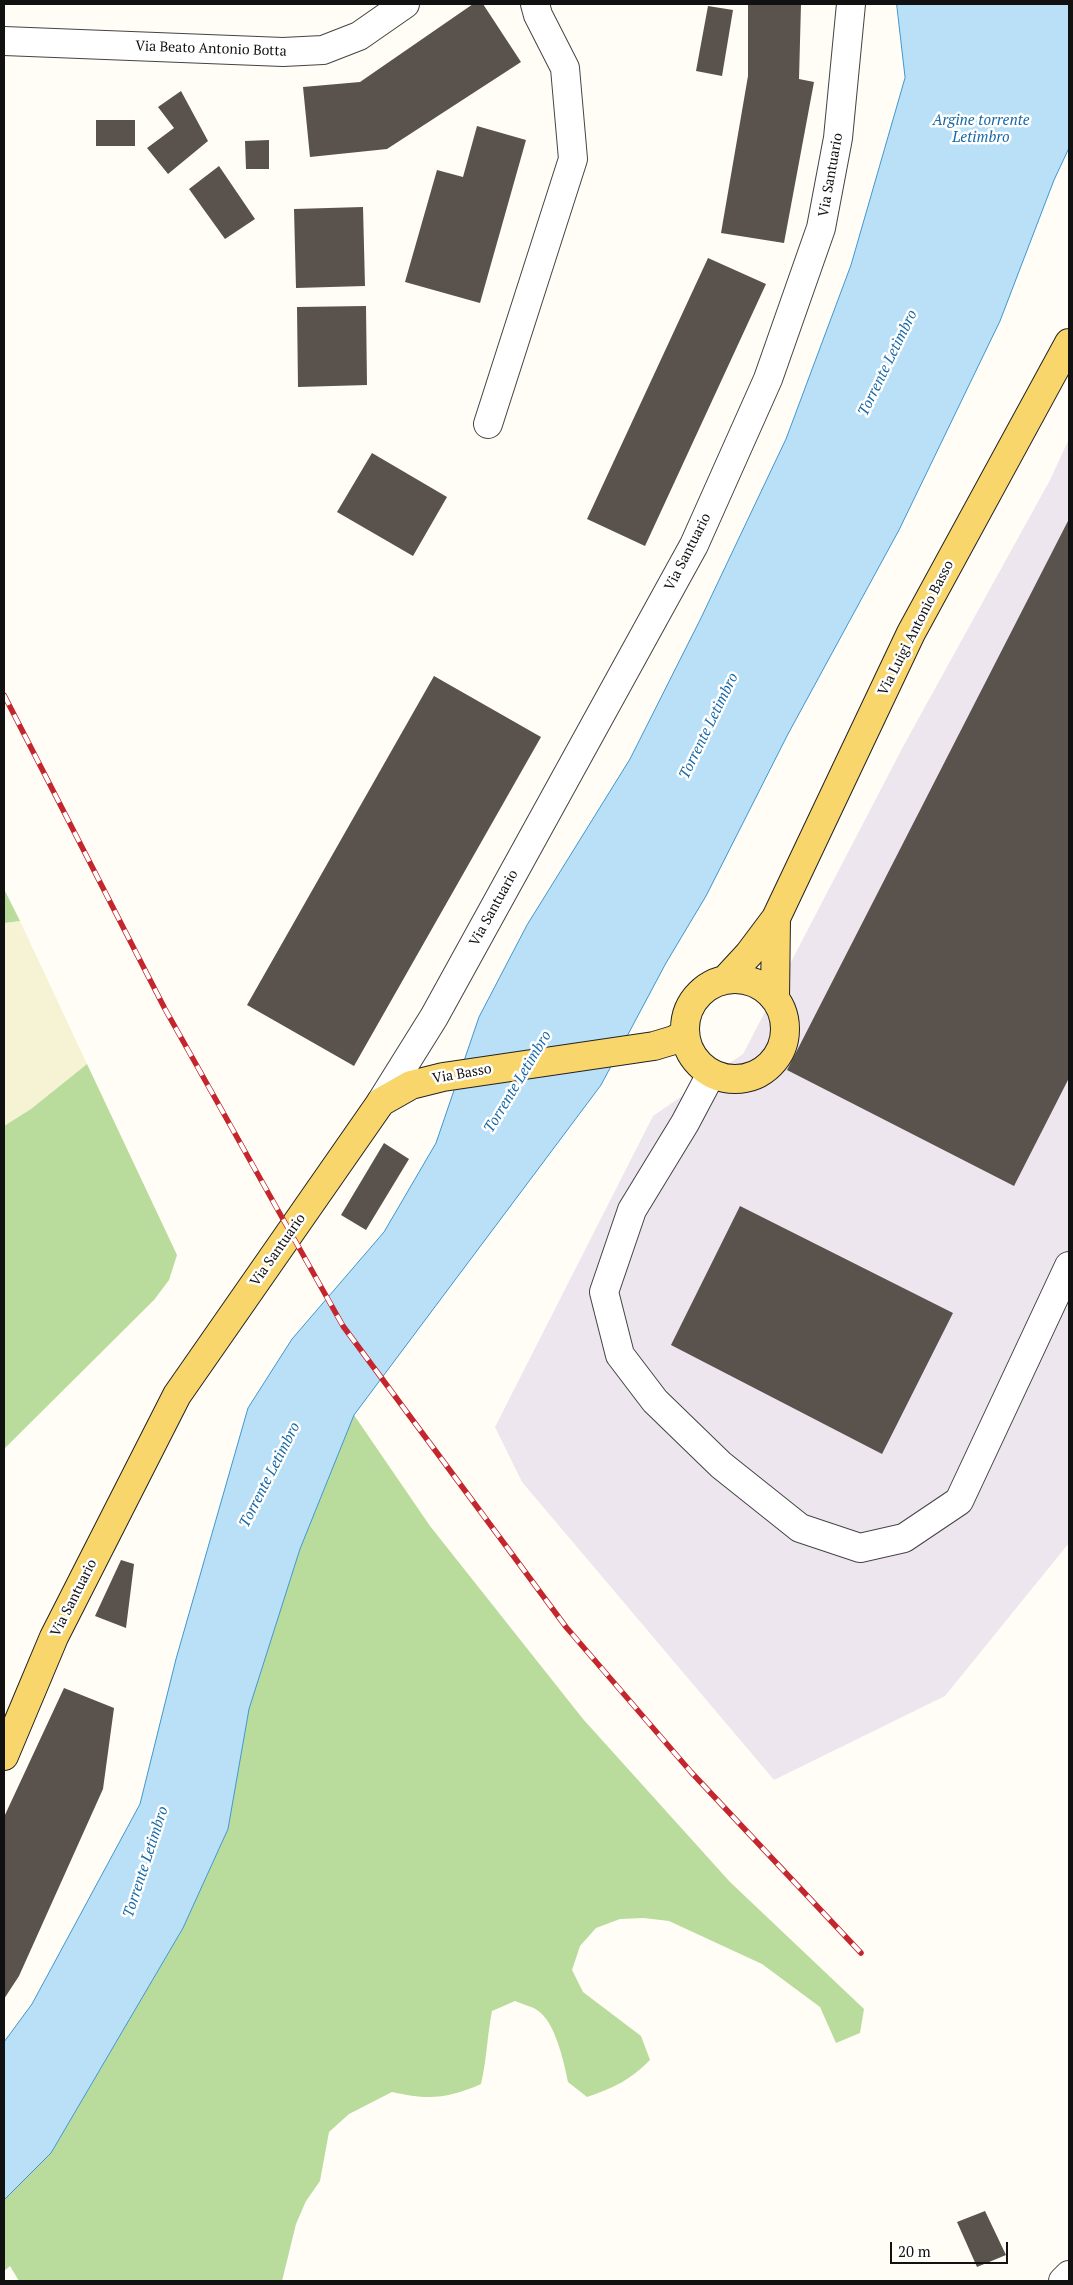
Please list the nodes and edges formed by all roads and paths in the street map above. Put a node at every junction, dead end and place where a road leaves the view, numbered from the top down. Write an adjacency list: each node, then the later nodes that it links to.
1 (405, 4): 4 (street, Via Beato Antonio Botta)
2 (535, 4): 6 (street)
3 (852, 4): 12 (street, Via Santuario)
4 (4, 41)
5 (1069, 343): 7 (main road, Via Luigi Antonio Basso)
6 (488, 424)
7 (776, 918): 8 (main road, Via Luigi Antonio Basso); 9 (main road, Via Luigi Antonio Basso)
8 (724, 980): 9 (main road); 10 (main road, Via Luigi Antonio Basso)
9 (775, 999): 11 (main road, Via Luigi Antonio Basso)
10 (684, 1034): 11 (main road); 12 (main road, Via Basso)
11 (711, 1074): 13 (street)
12 (381, 1102): 14 (main road, Via Santuario)
13 (1069, 1266)
14 (4, 1756)
15 (1069, 2275): 16 (street)
16 (1063, 2281)

